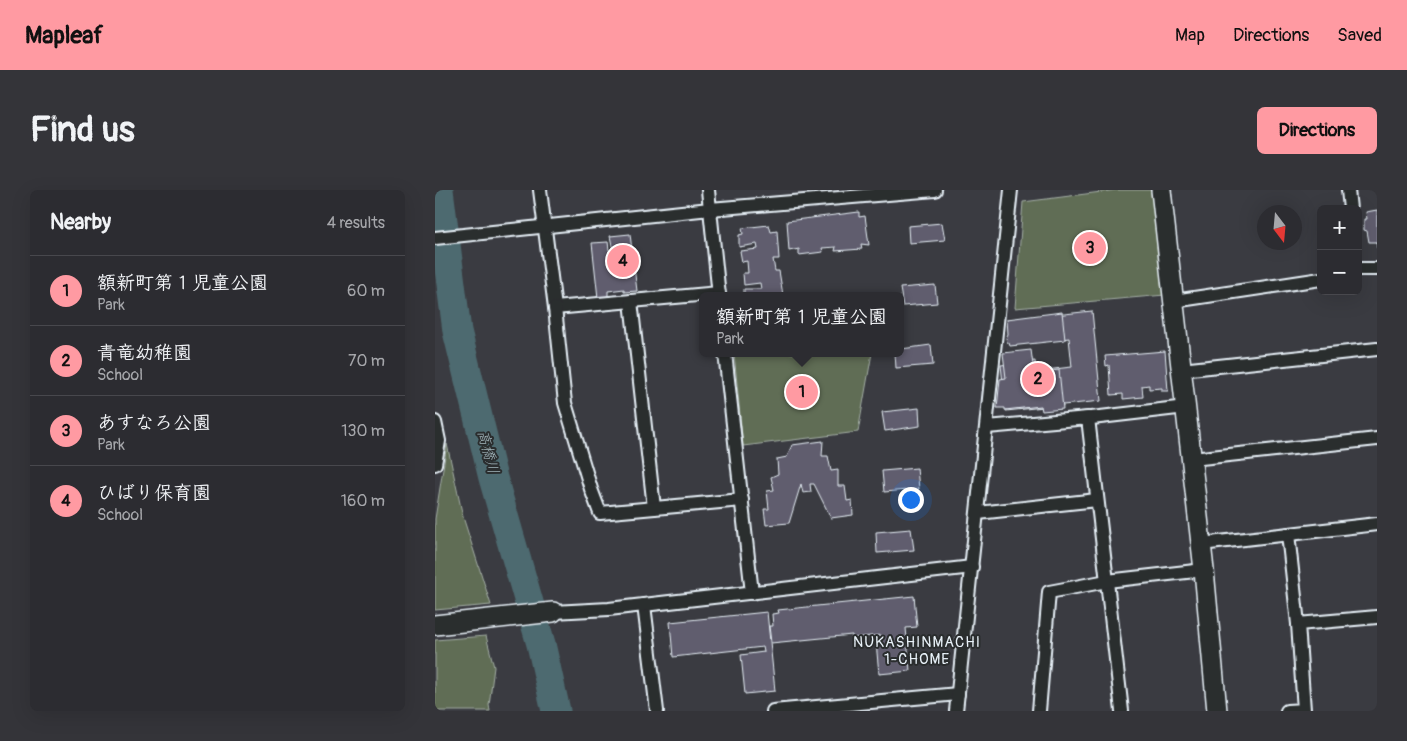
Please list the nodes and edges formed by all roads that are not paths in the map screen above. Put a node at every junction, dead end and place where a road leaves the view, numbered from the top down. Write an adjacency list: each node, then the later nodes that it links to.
1 (540, 190): 9 (street)
2 (707, 190): 8 (street)
3 (935, 190): 8 (street)
4 (1011, 190): 25 (street)
5 (1161, 190): 17 (street)
6 (1348, 190): 7 (street)
7 (1350, 205)
8 (710, 208): 9 (street); 14 (street)
9 (544, 227): 10 (street); 18 (street)
10 (435, 238)
11 (1362, 269): 12 (street)
12 (1377, 269)
13 (1317, 280): 17 (street)
14 (719, 292)
15 (699, 296): 16 (street)
16 (631, 301): 18 (street); 31 (street)
17 (1174, 301): 21 (street)
18 (555, 308): 31 (street)
19 (1377, 349): 21 (street)
20 (725, 357): 29 (street)
21 (1181, 370): 22 (street)
22 (1186, 407): 23 (street); 27 (street)
23 (1083, 419): 25 (street); 30 (street)
24 (435, 422): 28 (street)
25 (987, 427): 32 (street)
26 (1377, 439): 27 (street)
27 (1191, 459): 35 (street)
28 (435, 464)
29 (742, 500): 31 (street); 39 (street)
30 (1097, 500): 32 (street); 38 (street)
31 (654, 508)
32 (978, 512): 36 (street)
33 (1377, 524): 34 (street)
34 (1288, 534): 35 (street); 43 (street)
35 (1201, 544): 37 (street)
36 (972, 566): 39 (street); 45 (street)
37 (1204, 570): 38 (street); 52 (street)
38 (1107, 581): 50 (street); 51 (street)
39 (752, 593): 40 (street)
40 (644, 605): 41 (street); 47 (street)
41 (553, 612): 44 (street)
42 (1377, 617): 43 (street)
43 (1298, 624): 46 (street)
44 (435, 625)
45 (958, 694): 48 (street); 49 (street)
46 (1303, 710): 53 (street)
47 (657, 711)
48 (773, 711)
49 (956, 711)
50 (1039, 711)
51 (1122, 711)
52 (1217, 711)
53 (1287, 711)

